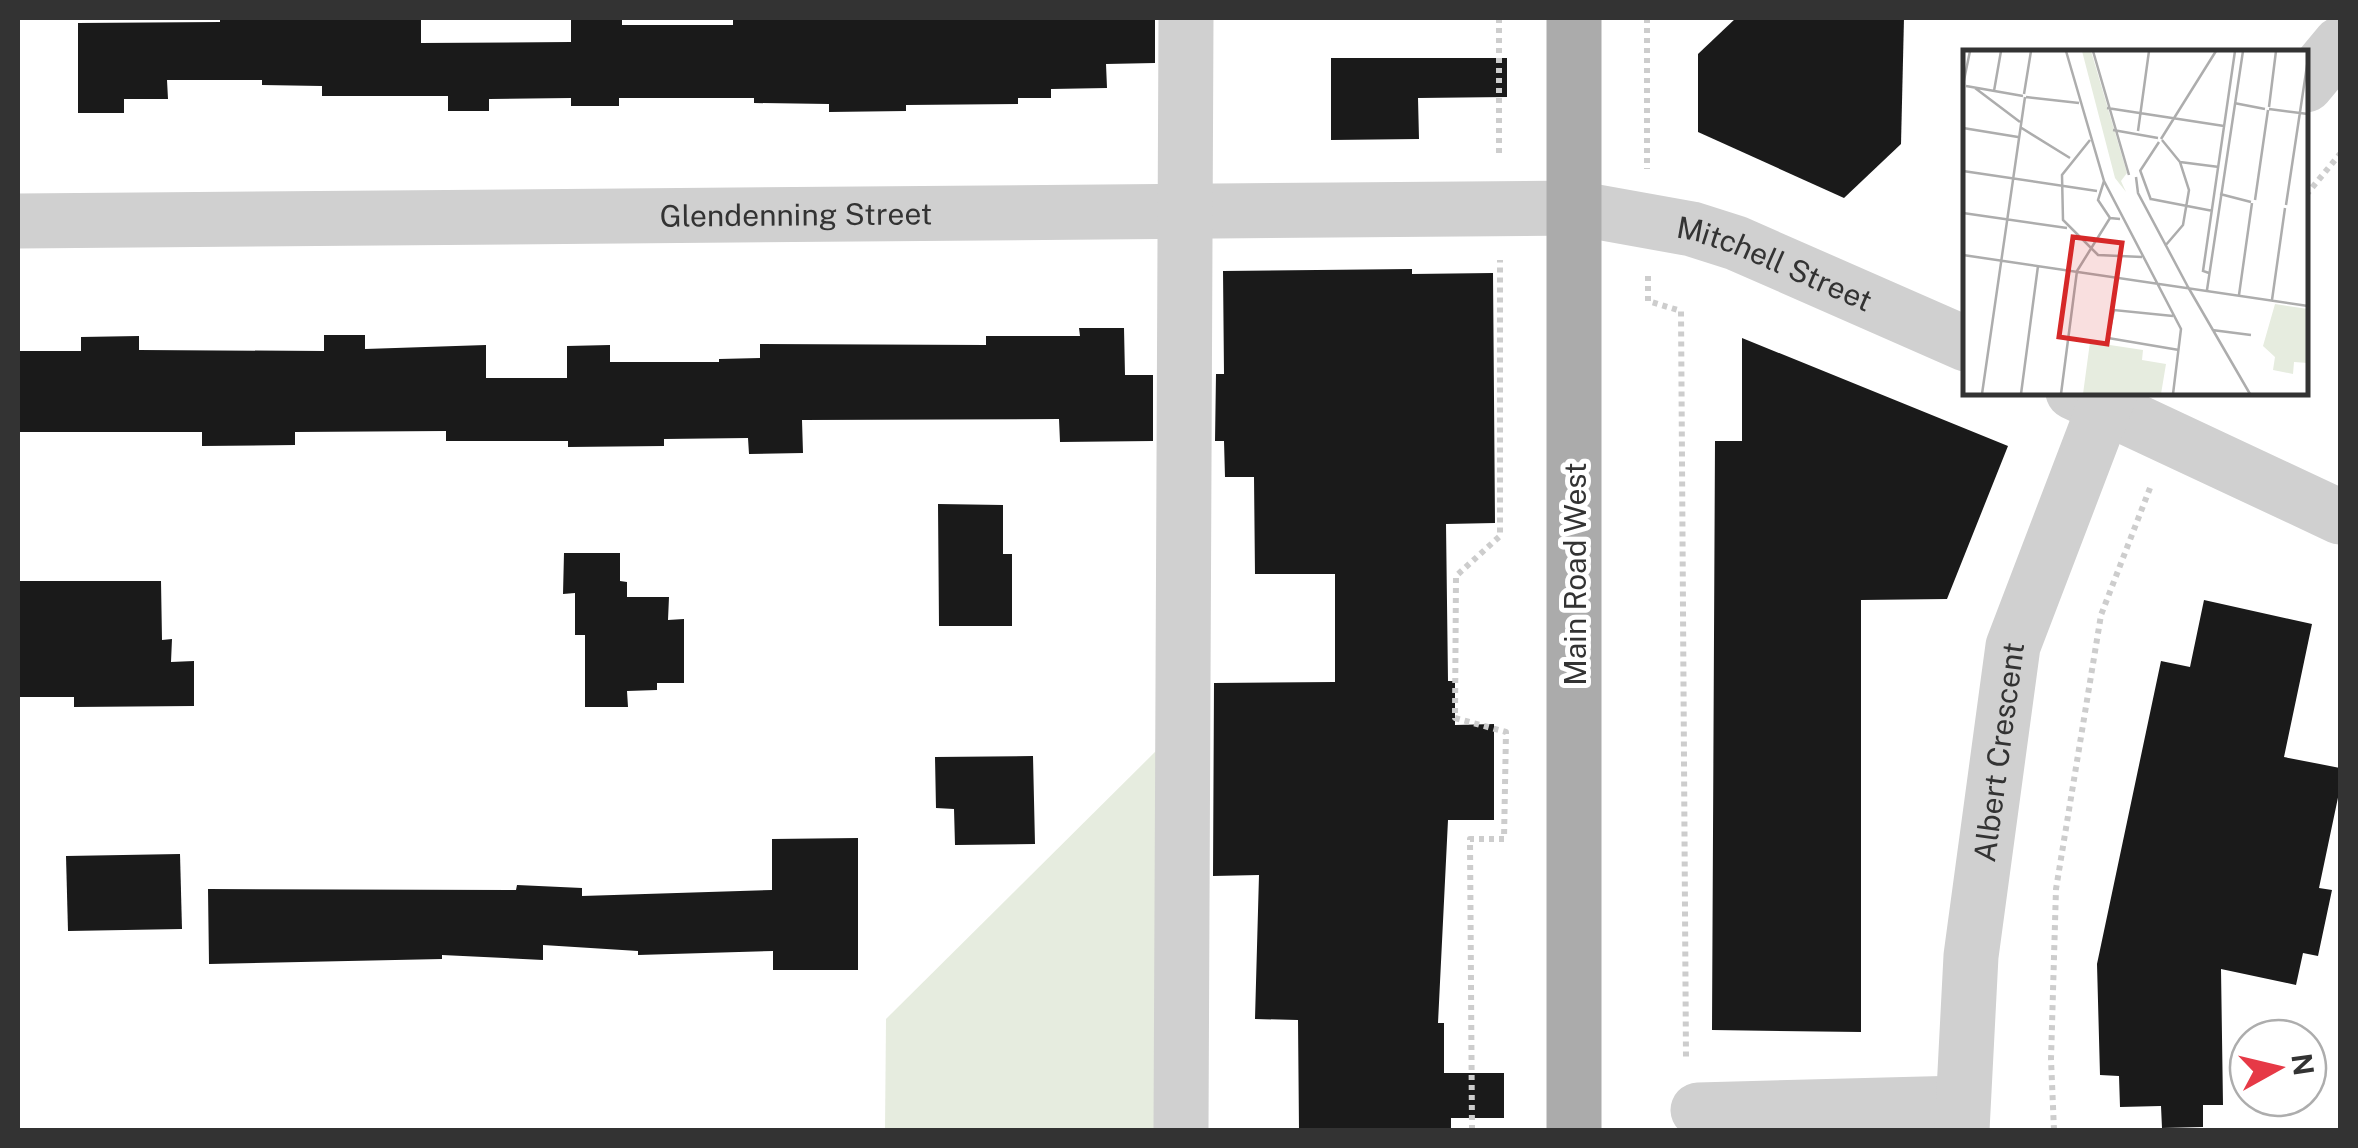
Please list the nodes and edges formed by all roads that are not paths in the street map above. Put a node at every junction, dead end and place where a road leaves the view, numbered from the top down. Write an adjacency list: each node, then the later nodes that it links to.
1 (1186, 18): 6 (street)
2 (1574, 18): 5 (main road, Main Road West)
3 (2340, 44): 4 (street)
4 (2308, 82)
5 (1575, 208): 6 (street, Glendenning Street); 8 (street, Mitchell Street); 14 (main road, Main Road West)
6 (1184, 211): 7 (street, Glendenning Street); 13 (street)
7 (18, 220)
8 (1963, 343)
9 (2095, 397): 10 (street); 12 (street, Albert Crescent)
10 (2340, 517)
11 (1692, 1093): 12 (street)
12 (1962, 1117)
13 (1181, 1130)
14 (1574, 1130)

